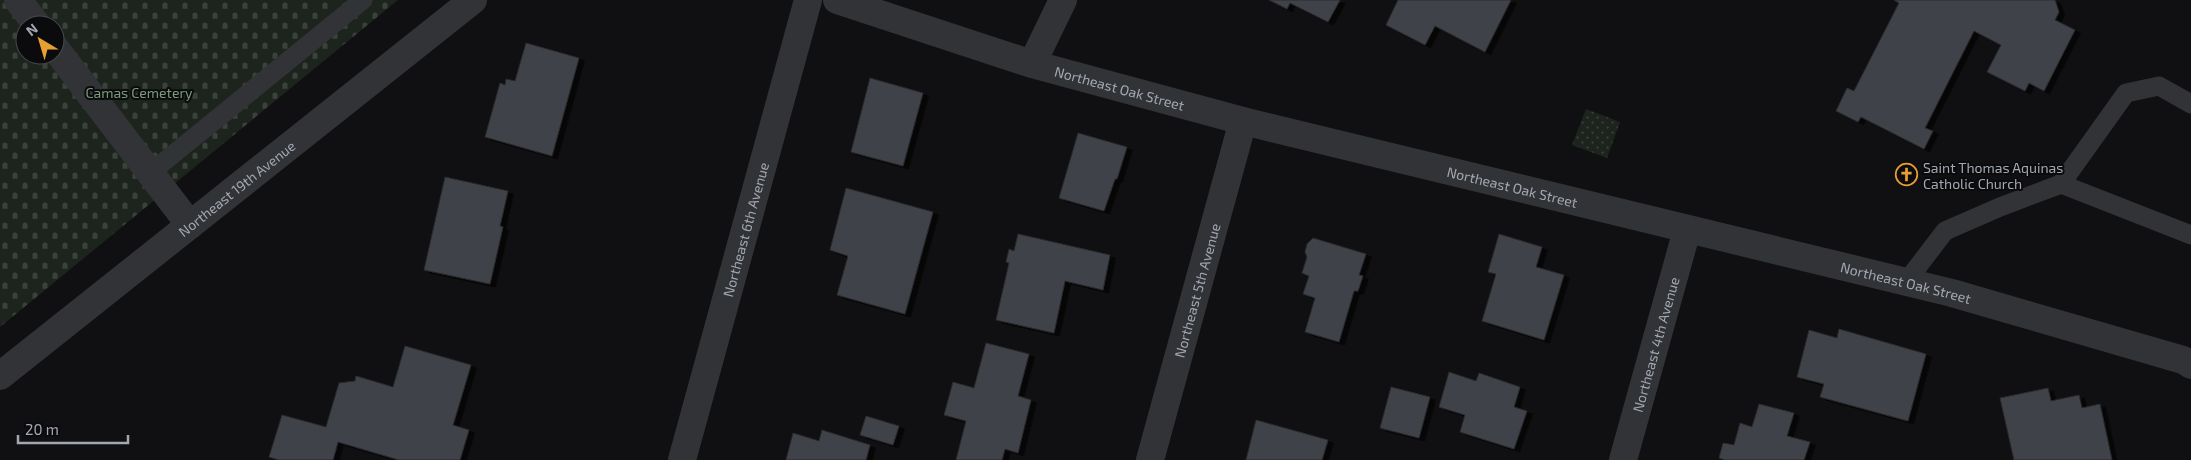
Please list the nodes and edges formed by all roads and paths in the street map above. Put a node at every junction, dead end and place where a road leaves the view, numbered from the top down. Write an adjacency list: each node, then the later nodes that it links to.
1 (18, 0): 7 (street)
2 (363, 0): 12 (lane)
3 (473, 0): 14 (street, Northeast 19th Avenue)
4 (808, 0): 20 (street, Northeast 6th Avenue)
5 (837, 0): 9 (street, Northeast Oak Street)
6 (1063, 0): 9 (street)
7 (29, 15)
8 (65, 61): 12 (street)
9 (1032, 64): 11 (street, Northeast Oak Street)
10 (2191, 104): 13 (lane)
11 (1244, 121): 15 (street, Northeast Oak Street); 21 (street, Northeast 5th Avenue)
12 (150, 173): 14 (street)
13 (2062, 184): 16 (lane); 17 (lane)
14 (190, 225): 19 (street, Northeast 19th Avenue)
15 (1687, 230): 17 (street, Northeast Oak Street); 22 (street, Northeast 4th Avenue)
16 (2191, 235)
17 (1906, 282): 18 (street, Northeast Oak Street)
18 (2191, 365)
19 (0, 376)
20 (682, 460)
21 (1150, 460)
22 (1623, 460)

